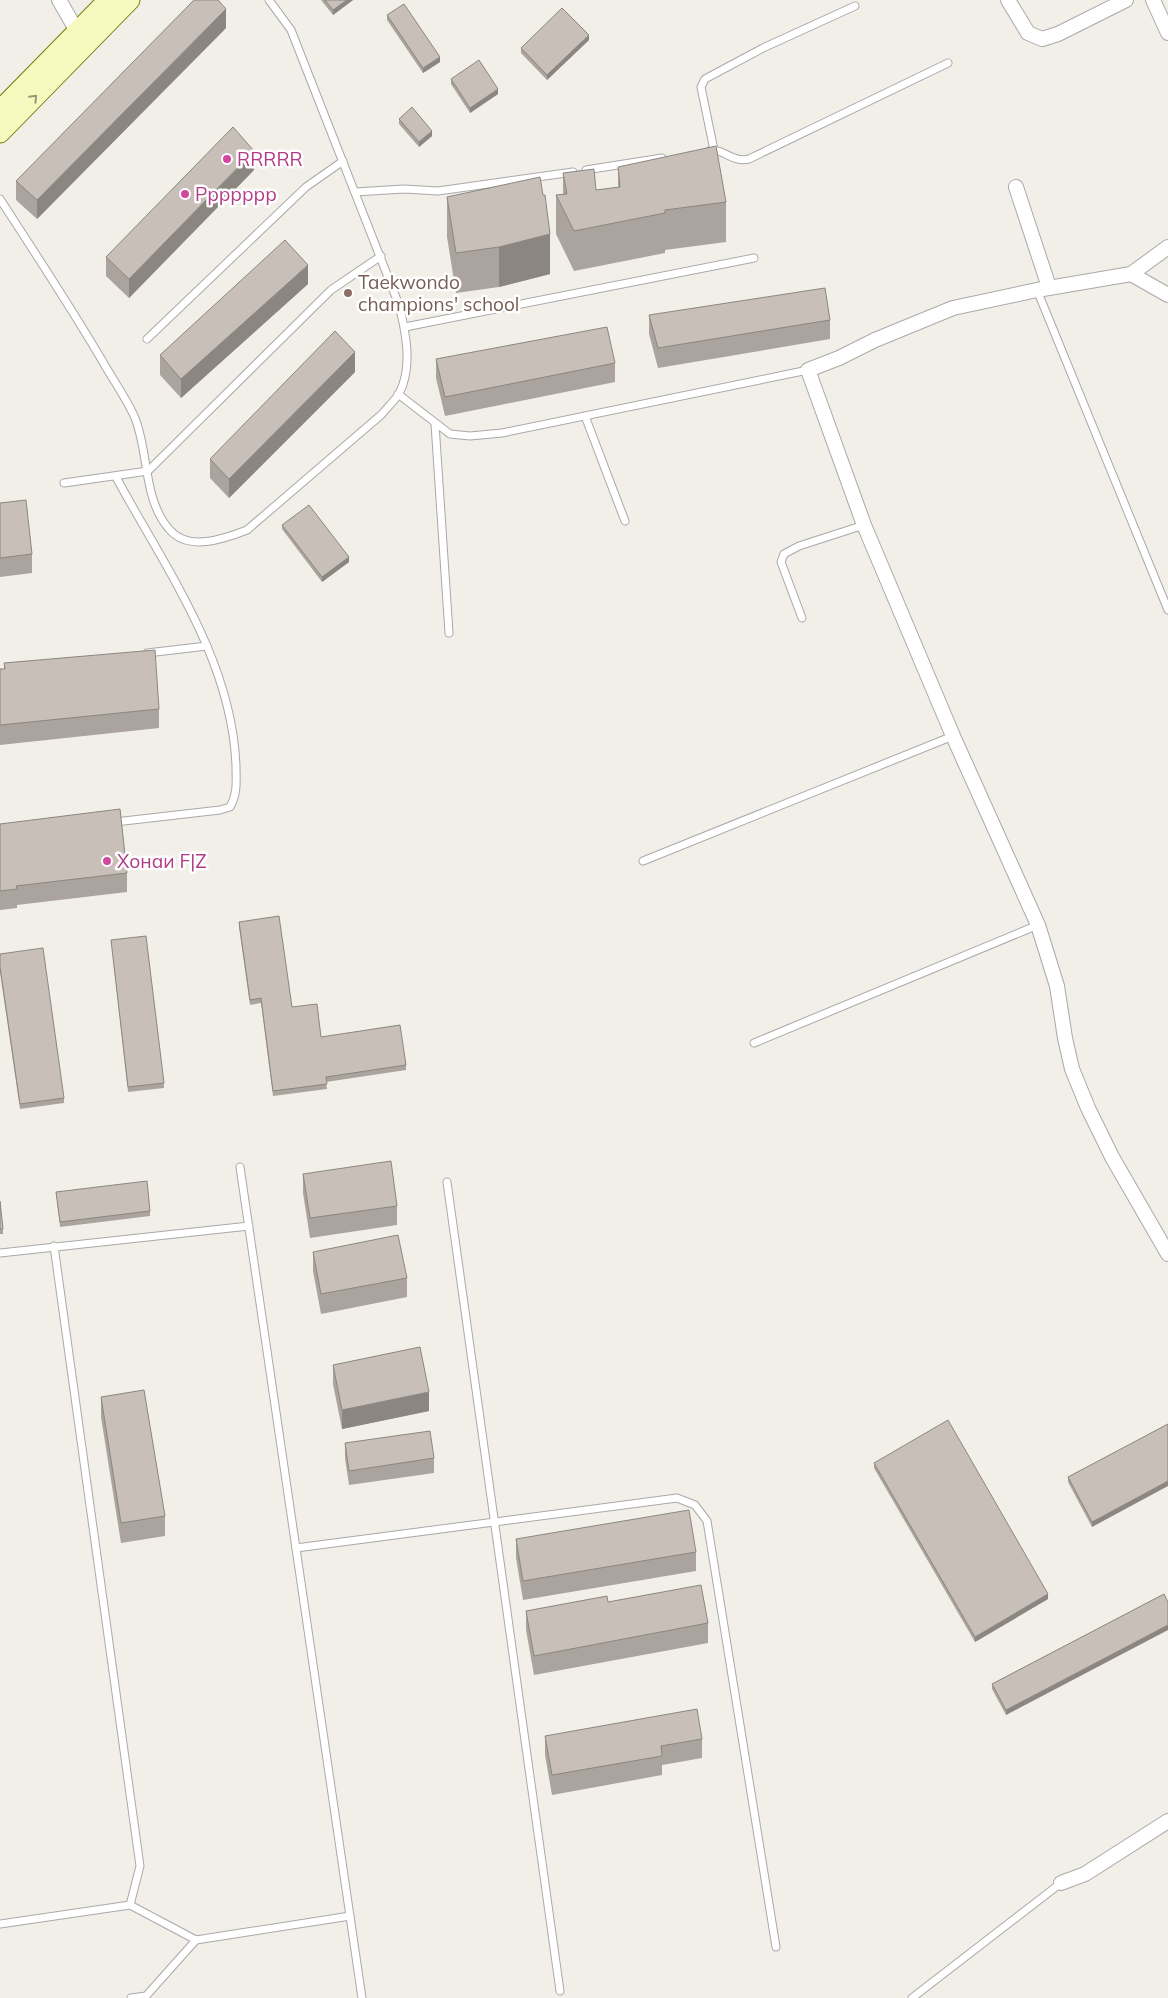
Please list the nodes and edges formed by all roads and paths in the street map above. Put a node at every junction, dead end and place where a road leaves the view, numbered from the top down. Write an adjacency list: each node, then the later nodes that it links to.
1 (59, 0): 9 (street)
2 (108, 0): 9 (main road)
3 (130, 0): 13 (main road, one-way to 3)
4 (269, 0): 17 (lane)
5 (1008, 0): 6 (street)
6 (1126, 0)
7 (1153, 0): 10 (street)
8 (855, 6): 14 (lane)
9 (77, 31): 12 (main road)
10 (1168, 33)
11 (948, 63): 14 (lane)
12 (0, 110)
13 (0, 133)
14 (714, 150): 15 (lane)
15 (705, 152)
16 (666, 158): 19 (lane)
17 (343, 161): 19 (lane); 28 (lane)
18 (1016, 187): 25 (street)
19 (355, 192): 22 (lane)
20 (0, 199): 33 (lane)
21 (1168, 247): 24 (street)
22 (381, 256): 27 (lane); 33 (lane)
23 (754, 258): 27 (lane)
24 (1131, 274): 25 (street); 26 (street)
25 (1043, 289): 29 (street); 38 (lane)
26 (1168, 295)
27 (405, 327): 30 (lane)
28 (147, 339)
29 (808, 370): 31 (lane); 37 (street)
30 (398, 394): 32 (lane); 33 (lane)
31 (585, 416): 32 (lane); 36 (lane)
32 (435, 424): 40 (lane)
33 (148, 471): 34 (lane)
34 (116, 477): 35 (lane); 41 (lane)
35 (64, 483)
36 (625, 521)
37 (864, 525): 39 (lane); 43 (street)
38 (1168, 610)
39 (802, 618)
40 (449, 633)
41 (207, 646): 42 (lane); 44 (lane)
42 (138, 654)
43 (953, 736): 45 (lane); 46 (street)
44 (106, 823)
45 (643, 861)
46 (1038, 925): 47 (lane); 53 (street)
47 (754, 1043)
48 (240, 1167): 50 (lane)
49 (447, 1182): 54 (lane)
50 (249, 1226): 51 (lane); 55 (lane)
51 (54, 1246): 52 (lane); 58 (lane)
52 (0, 1253)
53 (1168, 1254)
54 (495, 1522): 55 (lane); 62 (lane); 63 (lane)
55 (296, 1548): 59 (lane)
56 (1168, 1822): 57 (street)
57 (1061, 1883): 66 (lane)
58 (130, 1905): 60 (lane); 61 (lane)
59 (350, 1916): 61 (lane); 65 (lane)
60 (0, 1924)
61 (196, 1940): 64 (lane)
62 (776, 1947)
63 (560, 1991)
64 (131, 1998)
65 (362, 1998)
66 (912, 1998)

